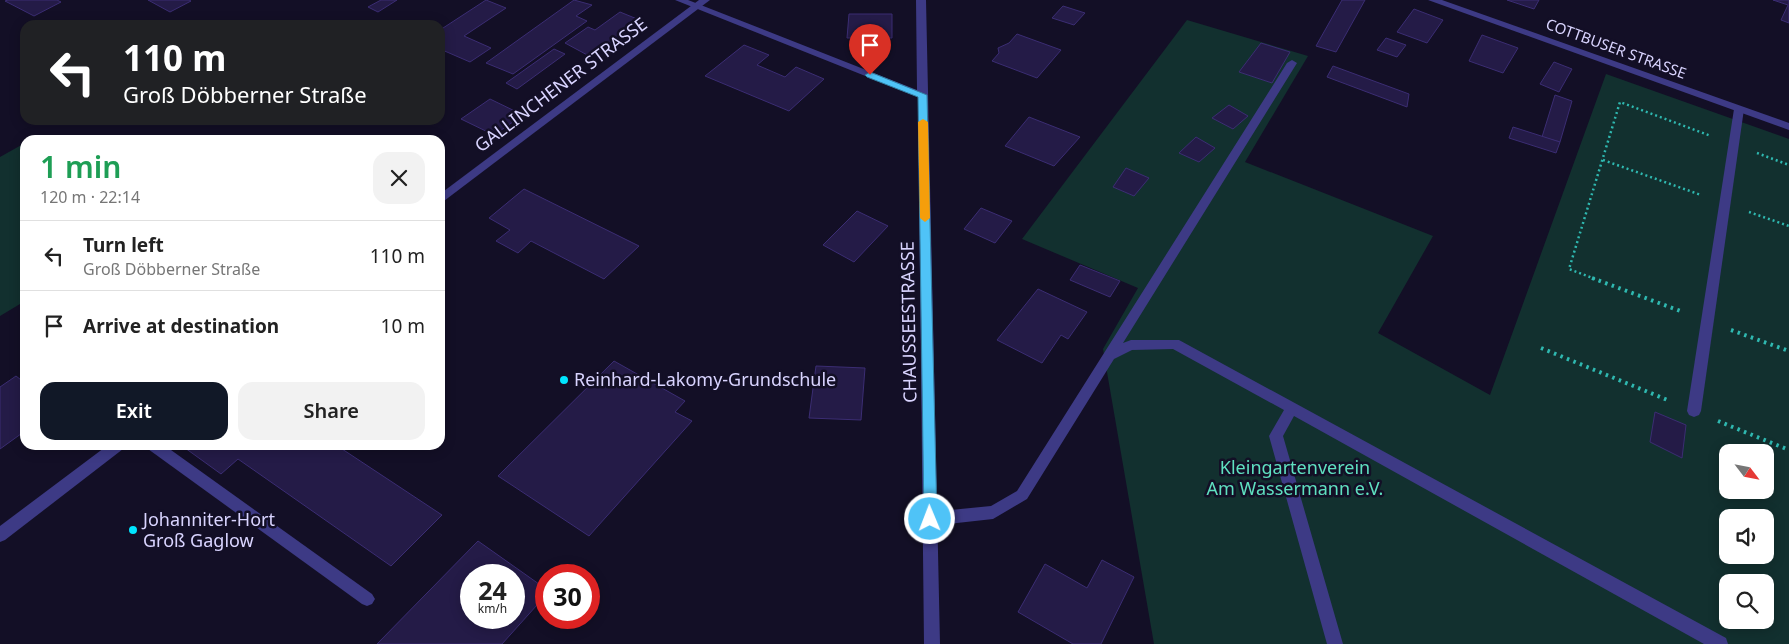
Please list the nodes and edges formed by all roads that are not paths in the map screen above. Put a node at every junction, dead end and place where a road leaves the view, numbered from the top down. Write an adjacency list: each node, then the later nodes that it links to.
1 (680, 0): 5 (street)
2 (705, 0): 5 (street, GALLINCHENER STRASSE)
3 (921, 0): 7 (street, CHAUSSEESTRASSE)
4 (1433, 0): 8 (street, COTTBUSER STRASSE)
5 (695, 6): 7 (street); 10 (street, GALLINCHENER STRASSE)
6 (1292, 63): 11 (street)
7 (922, 95): 16 (street, CHAUSSEESTRASSE)
8 (1739, 109): 9 (street, COTTBUSER STRASSE); 13 (street)
9 (1789, 127)
10 (445, 196)
11 (1109, 355): 12 (street); 16 (street)
12 (1292, 408): 20 (street); 21 (street)
13 (1694, 411)
14 (111, 450): 17 (street)
15 (160, 450): 18 (street)
16 (930, 519): 19 (street, CHAUSSEESTRASSE)
17 (0, 535)
18 (367, 599)
19 (932, 644)
20 (1335, 644)
21 (1720, 644)

